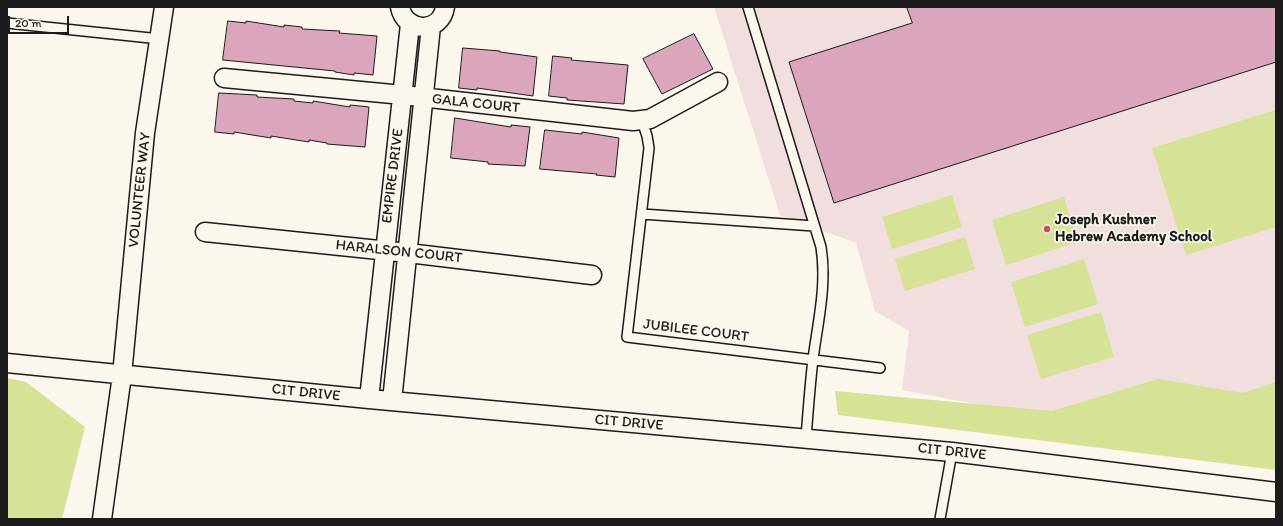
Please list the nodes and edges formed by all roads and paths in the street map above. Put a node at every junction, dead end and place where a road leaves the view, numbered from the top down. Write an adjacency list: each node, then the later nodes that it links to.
1 (164, 7): 8 (street, VOLUNTEER WAY)
2 (400, 7): 6 (street)
3 (445, 7): 7 (street)
4 (748, 7): 15 (lane)
5 (7, 23): 8 (lane)
6 (410, 24): 7 (street); 11 (street, EMPIRE DRIVE)
7 (431, 26): 12 (street, EMPIRE DRIVE)
8 (160, 39): 23 (street, VOLUNTEER WAY)
9 (224, 78): 11 (street, GALA COURT)
10 (718, 82): 13 (street, GALA COURT)
11 (403, 95): 12 (street, GALA COURT); 17 (street, EMPIRE DRIVE)
12 (424, 98): 13 (street, GALA COURT); 18 (street, EMPIRE DRIVE)
13 (642, 121): 14 (lane, JUBILEE COURT)
14 (642, 214): 15 (lane); 20 (lane, JUBILEE COURT)
15 (814, 226): 20 (lane)
16 (205, 232): 17 (street, HARALSON COURT)
17 (385, 250): 18 (street, HARALSON COURT); 24 (street, EMPIRE DRIVE)
18 (408, 253): 19 (street, HARALSON COURT); 25 (street, EMPIRE DRIVE)
19 (592, 275)
20 (813, 360): 22 (lane, JUBILEE COURT); 26 (lane)
21 (7, 363): 23 (street, CIT DRIVE)
22 (880, 368)
23 (122, 375): 24 (street, CIT DRIVE); 31 (street, VOLUNTEER WAY)
24 (369, 399): 25 (street, CIT DRIVE)
25 (392, 401): 26 (street, CIT DRIVE)
26 (806, 438): 27 (street, CIT DRIVE)
27 (952, 452): 29 (street, CIT DRIVE); 32 (lane)
28 (1276, 488): 29 (street, CIT DRIVE)
29 (1250, 490): 30 (street, CIT DRIVE)
30 (1276, 492)
31 (102, 519)
32 (940, 519)

